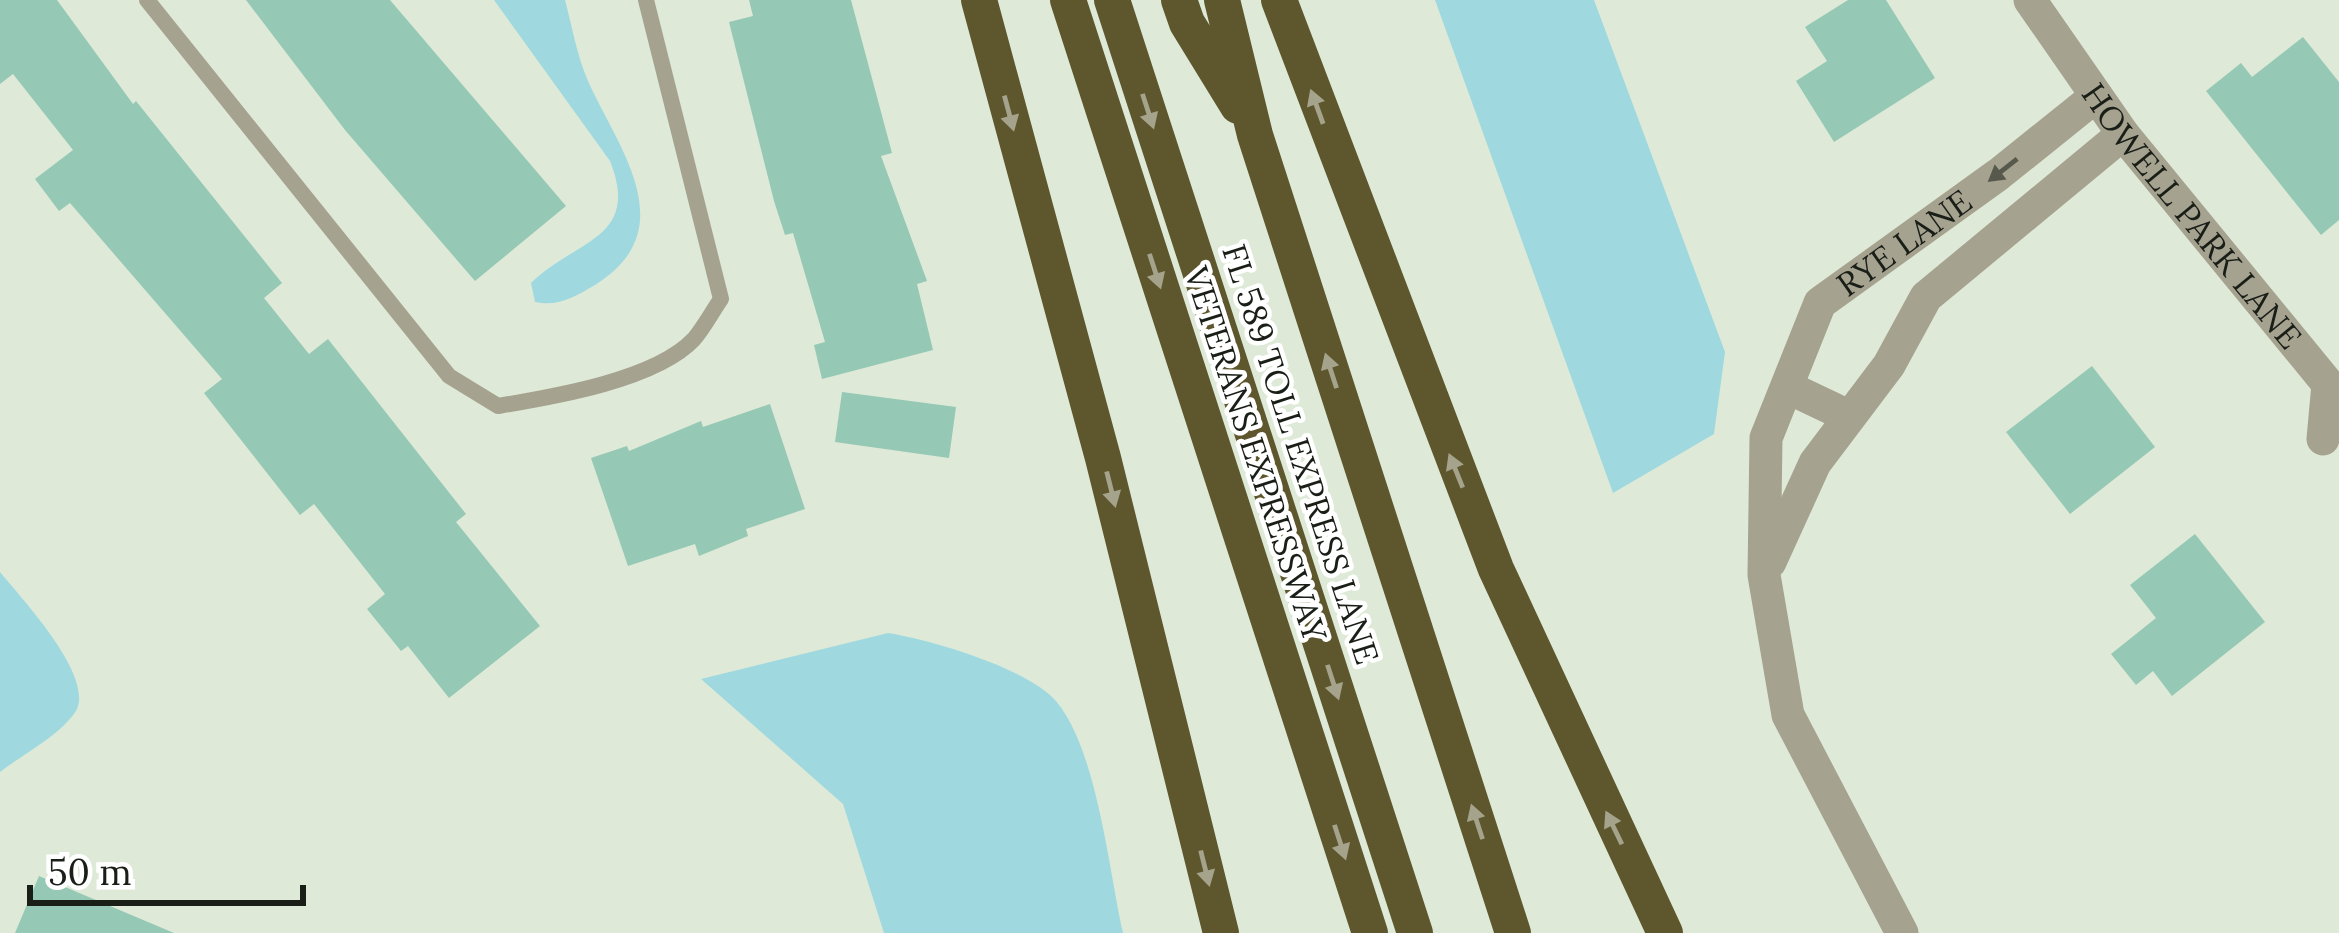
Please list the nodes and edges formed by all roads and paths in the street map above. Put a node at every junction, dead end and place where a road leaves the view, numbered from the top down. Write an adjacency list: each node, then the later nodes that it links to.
1 (147, 0): 2 (lane)
2 (646, 0)
3 (979, 0): 19 (highway, one-way to 19)
4 (1068, 0): 20 (highway, VETERANS EXPRESSWAY, one-way to 20)
5 (1112, 0): 21 (highway, FL 589 TOLL EXPRESS LANE, one-way to 21)
6 (1179, 0): 12 (highway)
7 (1222, 0): 12 (highway)
8 (1279, 0): 23 (highway, one-way to 8)
9 (2030, 0): 10 (street, HOWELL PARK LANE)
10 (2095, 97): 11 (street, HOWELL PARK LANE); 13 (street, RYE LANE, one-way to 13)
11 (2123, 134): 14 (street, RYE LANE); 17 (street, HOWELL PARK LANE)
12 (1256, 135): 22 (highway, one-way to 12)
13 (1888, 255): 14 (street); 15 (street, RYE LANE)
14 (1926, 297): 16 (street, RYE LANE)
15 (1786, 387): 16 (street); 18 (street, RYE LANE)
16 (1848, 416): 18 (street, RYE LANE)
17 (2323, 439)
18 (1764, 575): 24 (street, RYE LANE)
19 (1221, 933)
20 (1370, 933)
21 (1414, 933)
22 (1514, 933)
23 (1665, 933)
24 (1902, 933)

